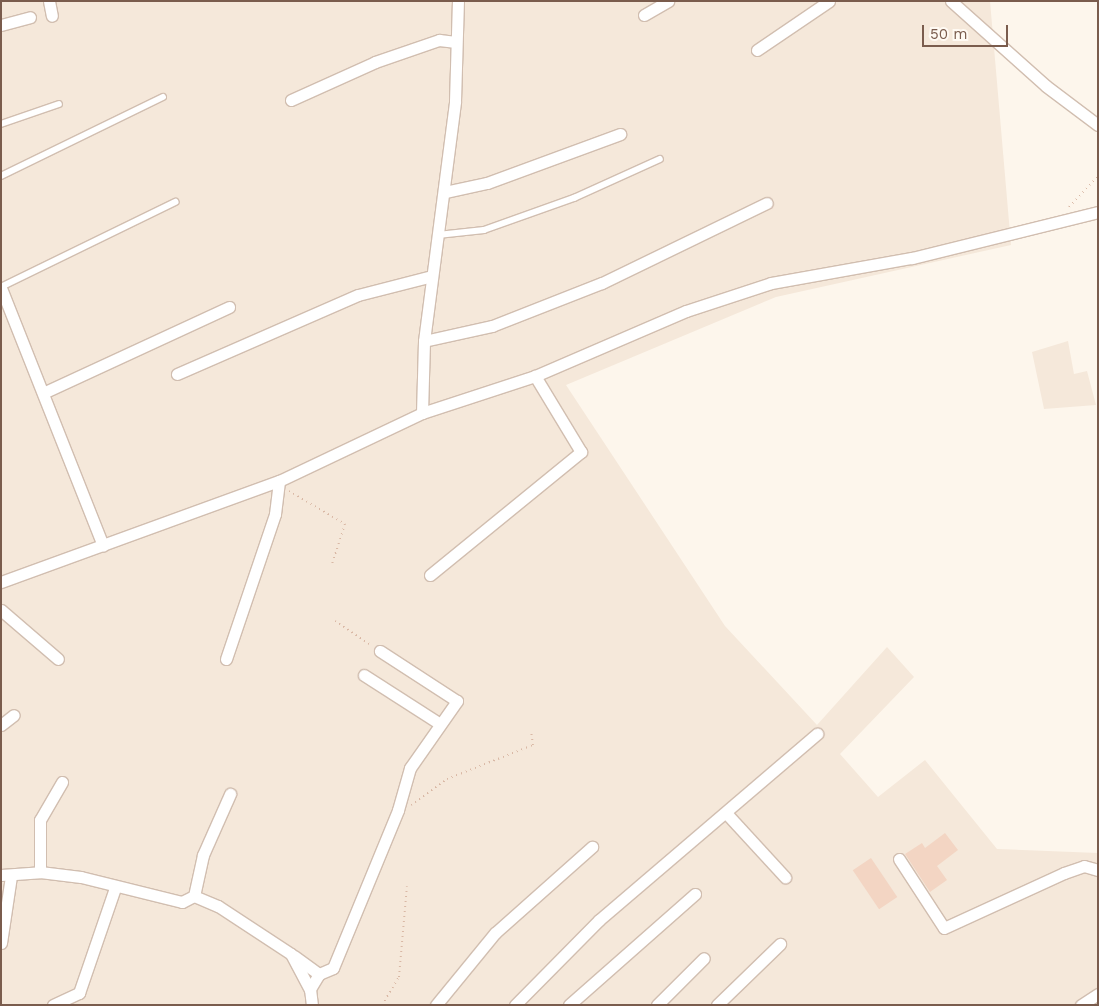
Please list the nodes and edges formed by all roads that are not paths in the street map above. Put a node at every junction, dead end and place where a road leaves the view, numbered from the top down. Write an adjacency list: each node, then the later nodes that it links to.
1 (49, 1): 7 (street)
2 (458, 1): 10 (street)
3 (668, 1): 6 (street)
4 (829, 1): 11 (street)
5 (951, 1): 16 (street)
6 (644, 15)
7 (52, 16)
8 (30, 17): 9 (street)
9 (1, 25)
10 (456, 42): 13 (street); 20 (street)
11 (756, 50)
12 (163, 97): 19 (lane)
13 (290, 100)
14 (59, 104): 15 (lane)
15 (1, 124)
16 (1098, 125)
17 (620, 134): 20 (street)
18 (660, 159): 24 (lane)
19 (1, 176)
20 (445, 192): 24 (street)
21 (174, 202): 26 (lane)
22 (767, 204): 28 (street)
23 (1098, 212): 30 (street)
24 (438, 235): 25 (street)
25 (432, 276): 28 (street); 29 (street)
26 (1, 288): 31 (street)
27 (229, 307): 31 (street)
28 (424, 341): 32 (street)
29 (176, 374)
30 (535, 376): 32 (street); 35 (street)
31 (42, 393): 34 (street)
32 (422, 413): 33 (street)
33 (279, 481): 34 (street); 40 (street)
34 (103, 546): 36 (street)
35 (430, 575)
36 (1, 582)
37 (1, 610): 39 (street)
38 (380, 651): 43 (street)
39 (58, 658)
40 (226, 659)
41 (364, 675): 43 (street)
42 (14, 714): 44 (street)
43 (440, 724): 62 (street)
44 (1, 725)
45 (817, 734): 48 (street)
46 (62, 782): 52 (street)
47 (230, 794): 57 (street)
48 (727, 814): 54 (street); 68 (street)
49 (592, 847): 67 (street)
50 (899, 860): 51 (street)
51 (1098, 870)
52 (40, 872): 53 (street); 55 (street)
53 (6, 875): 58 (street)
54 (785, 876)
55 (115, 888): 57 (street); 65 (street)
56 (695, 894): 69 (street)
57 (194, 896): 60 (street)
58 (1, 943)
59 (780, 944): 71 (street)
60 (291, 954): 62 (street); 63 (street)
61 (704, 958): 70 (street)
62 (319, 974): 63 (street)
63 (310, 989): 66 (street)
64 (1098, 994): 72 (street)
65 (53, 1005)
66 (312, 1005)
67 (436, 1005)
68 (515, 1005)
69 (568, 1005)
70 (657, 1005)
71 (717, 1005)
72 (1081, 1005)

